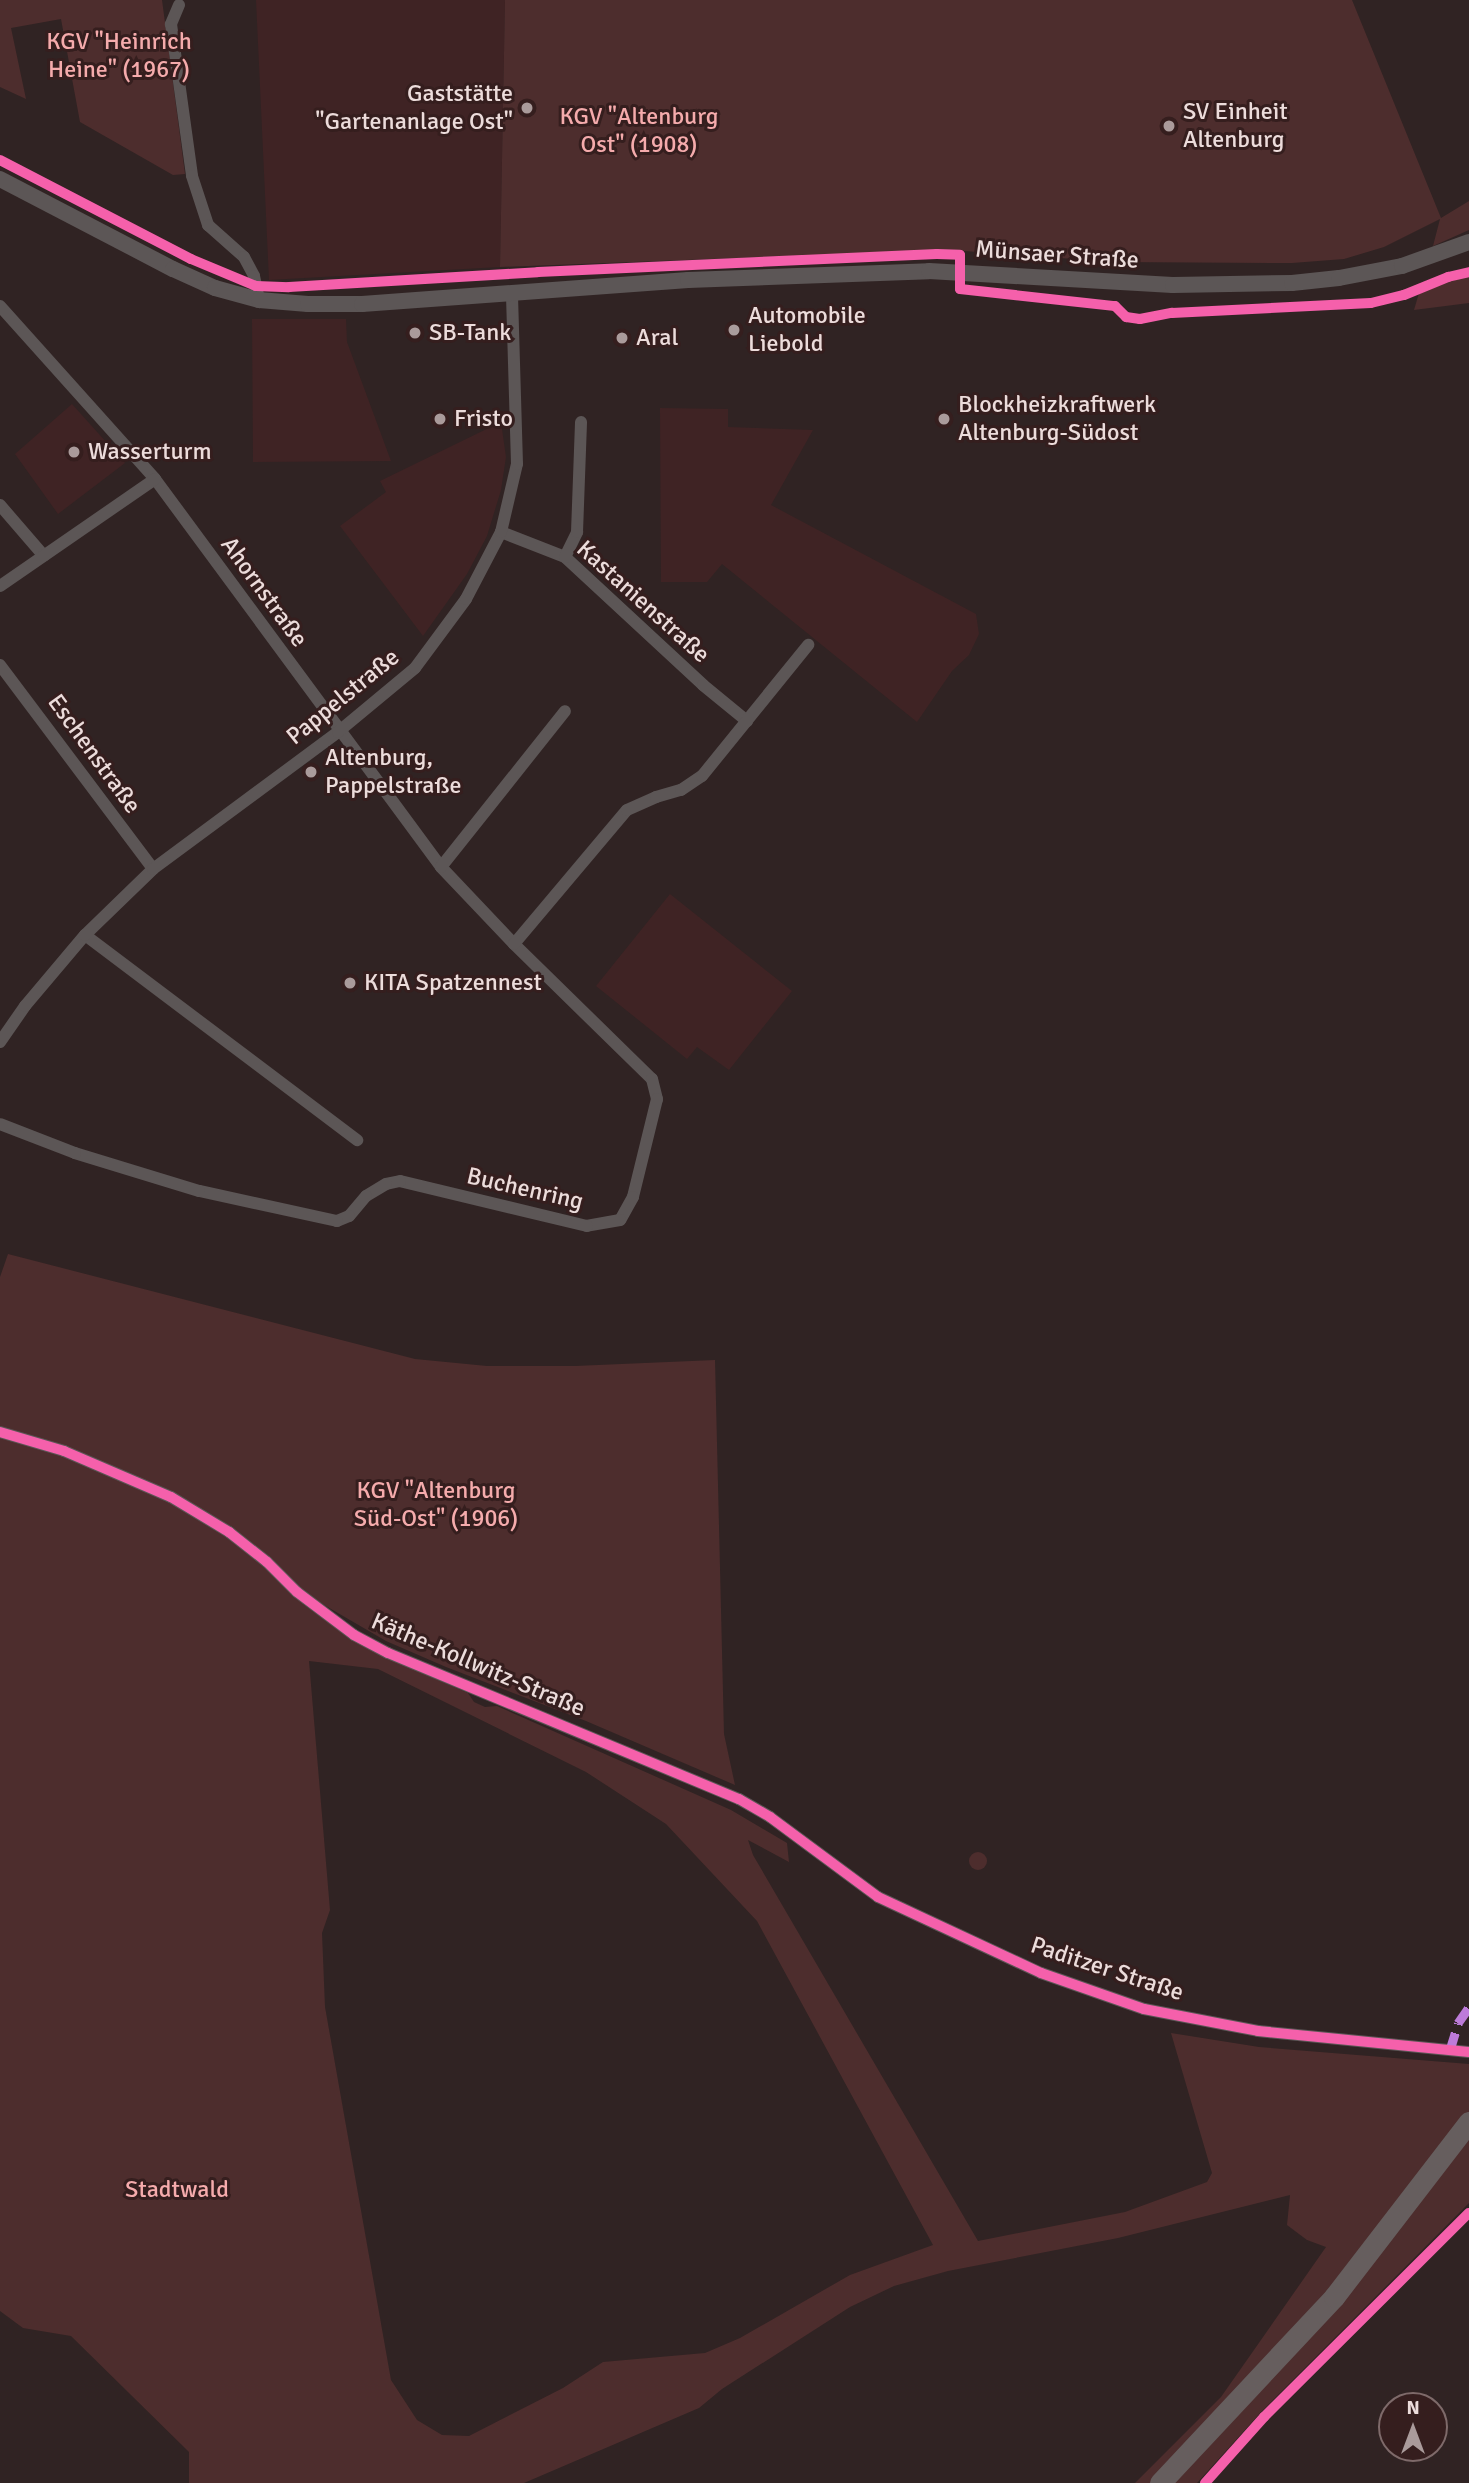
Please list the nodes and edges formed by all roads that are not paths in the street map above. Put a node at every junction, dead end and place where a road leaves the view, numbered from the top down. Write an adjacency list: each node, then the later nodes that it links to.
1 (179, 5): 5 (street)
2 (0, 179): 5 (street, Münsaer Straße)
3 (1469, 242): 4 (street, Münsaer Straße)
4 (512, 292): 5 (street, Münsaer Straße); 10 (street, Pappelstraße)
5 (260, 300)
6 (0, 306): 8 (street, Ahornstraße)
7 (581, 422): 12 (street)
8 (155, 479): 11 (street); 18 (street, Ahornstraße)
9 (0, 505): 11 (street)
10 (500, 532): 12 (street, Kastanienstraße); 18 (street, Pappelstraße)
11 (44, 556): 13 (street)
12 (565, 556): 17 (street, Kastanienstraße)
13 (0, 586)
14 (808, 645): 17 (street)
15 (0, 665): 20 (street, Eschenstraße)
16 (565, 712): 19 (street)
17 (747, 721): 22 (street)
18 (338, 732): 19 (street, Buchenring); 20 (street, Pappelstraße)
19 (441, 867): 22 (street, Buchenring)
20 (153, 869): 21 (street, Pappelstraße)
21 (85, 935): 23 (street, Pappelstraße); 25 (street)
22 (514, 944): 24 (street, Buchenring)
23 (0, 1042)
24 (0, 1124)
25 (357, 1140)
26 (0, 1432): 27 (street, Käthe-Kollwitz-Straße)
27 (770, 1817): 28 (street, Paditzer Straße)
28 (1469, 2052)
29 (1469, 2122): 30 (highway)
30 (1160, 2483)

